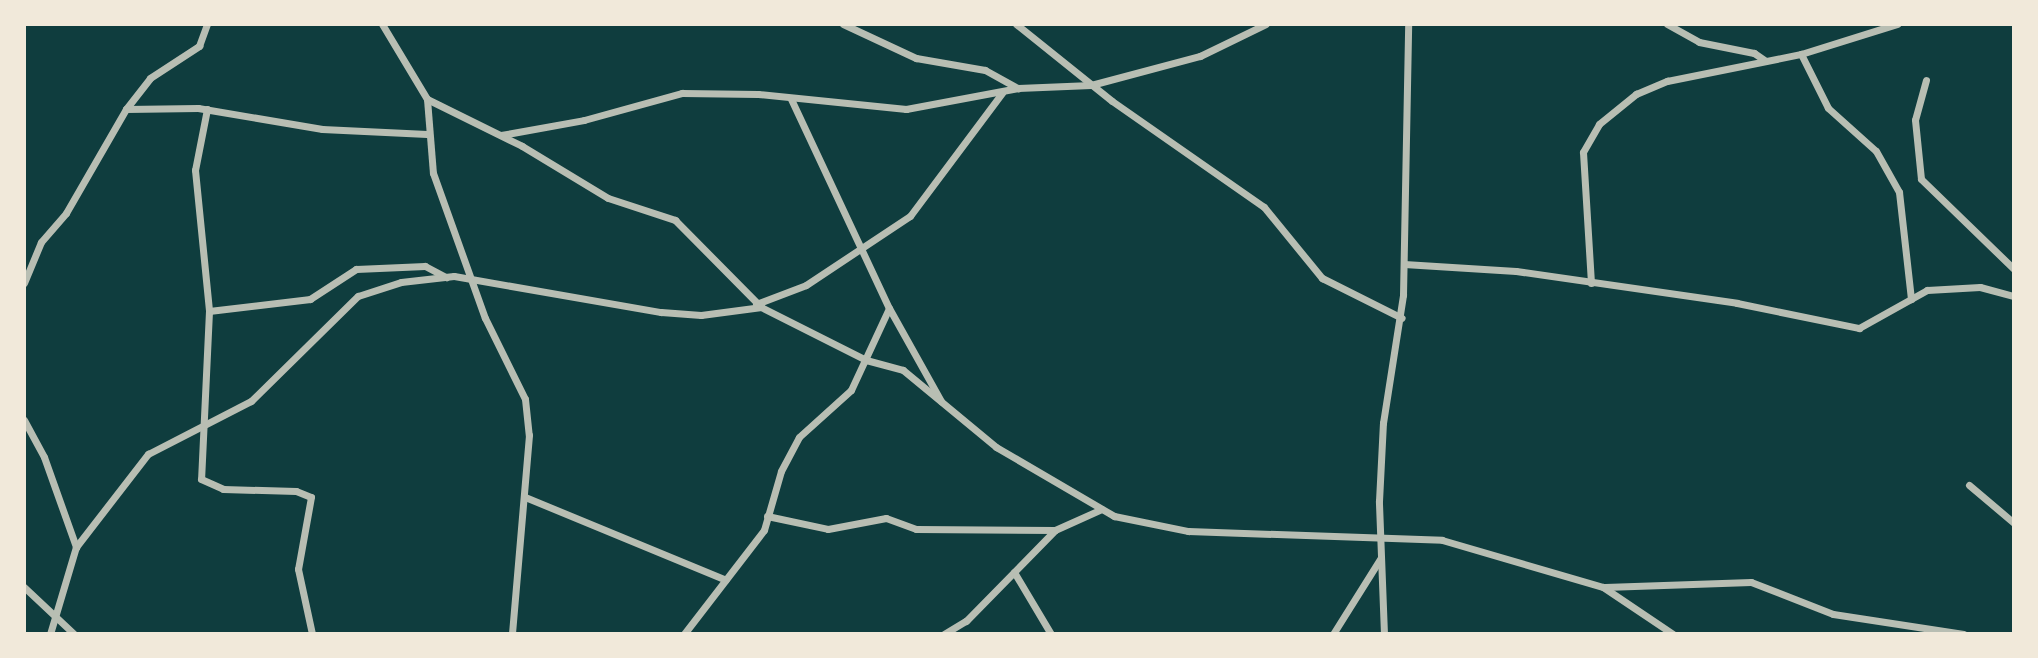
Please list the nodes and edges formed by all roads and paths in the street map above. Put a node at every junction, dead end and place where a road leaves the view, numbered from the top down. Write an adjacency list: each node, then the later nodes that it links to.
1 (207, 24): 17 (street)
2 (382, 24): 15 (street)
3 (843, 24): 13 (street)
4 (1016, 24): 12 (street)
5 (1266, 24): 12 (street)
6 (1408, 24): 22 (street)
7 (1667, 24): 10 (street)
8 (1897, 24): 9 (street)
9 (1801, 54): 10 (street); 29 (street)
10 (1766, 61): 27 (street)
11 (1926, 80): 23 (street)
12 (1091, 85): 13 (street); 33 (street)
13 (1018, 88): 14 (street)
14 (1002, 93): 16 (street); 21 (street)
15 (427, 99): 19 (street); 20 (street)
16 (791, 99): 20 (street); 21 (street)
17 (126, 109): 18 (street); 26 (street)
18 (207, 109): 19 (street); 32 (street)
19 (427, 134): 25 (street)
20 (501, 135): 30 (street)
21 (861, 249): 30 (street); 31 (street)
22 (1404, 264): 27 (street); 33 (street)
23 (2014, 269)
24 (446, 277): 25 (street); 32 (street); 37 (street)
25 (470, 277): 30 (street); 39 (street)
26 (24, 283)
27 (1591, 283): 29 (street)
28 (2014, 296): 29 (street)
29 (1911, 299)
30 (758, 306): 34 (street)
31 (889, 308): 34 (street); 35 (street)
32 (209, 311): 37 (street)
33 (1402, 318): 44 (street)
34 (866, 360): 35 (street); 41 (street)
35 (945, 408): 40 (street)
36 (24, 420): 45 (street)
37 (203, 429): 45 (street); 54 (street)
38 (1969, 485): 42 (street)
39 (525, 497): 48 (street); 55 (street)
40 (1102, 509): 43 (street); 44 (street)
41 (767, 516): 43 (street); 48 (street)
42 (2014, 523)
43 (1055, 530): 47 (street)
44 (1378, 537): 46 (street); 50 (street)
45 (76, 547): 51 (street)
46 (1380, 559): 59 (street); 60 (street)
47 (1014, 572): 57 (street); 58 (street)
48 (726, 580): 56 (street)
49 (24, 587): 51 (street)
50 (1603, 587): 61 (street); 62 (street)
51 (54, 620): 52 (street); 53 (street)
52 (50, 634)
53 (74, 634)
54 (312, 634)
55 (512, 634)
56 (684, 634)
57 (944, 634)
58 (1051, 634)
59 (1333, 634)
60 (1384, 634)
61 (1673, 634)
62 (1963, 634)

